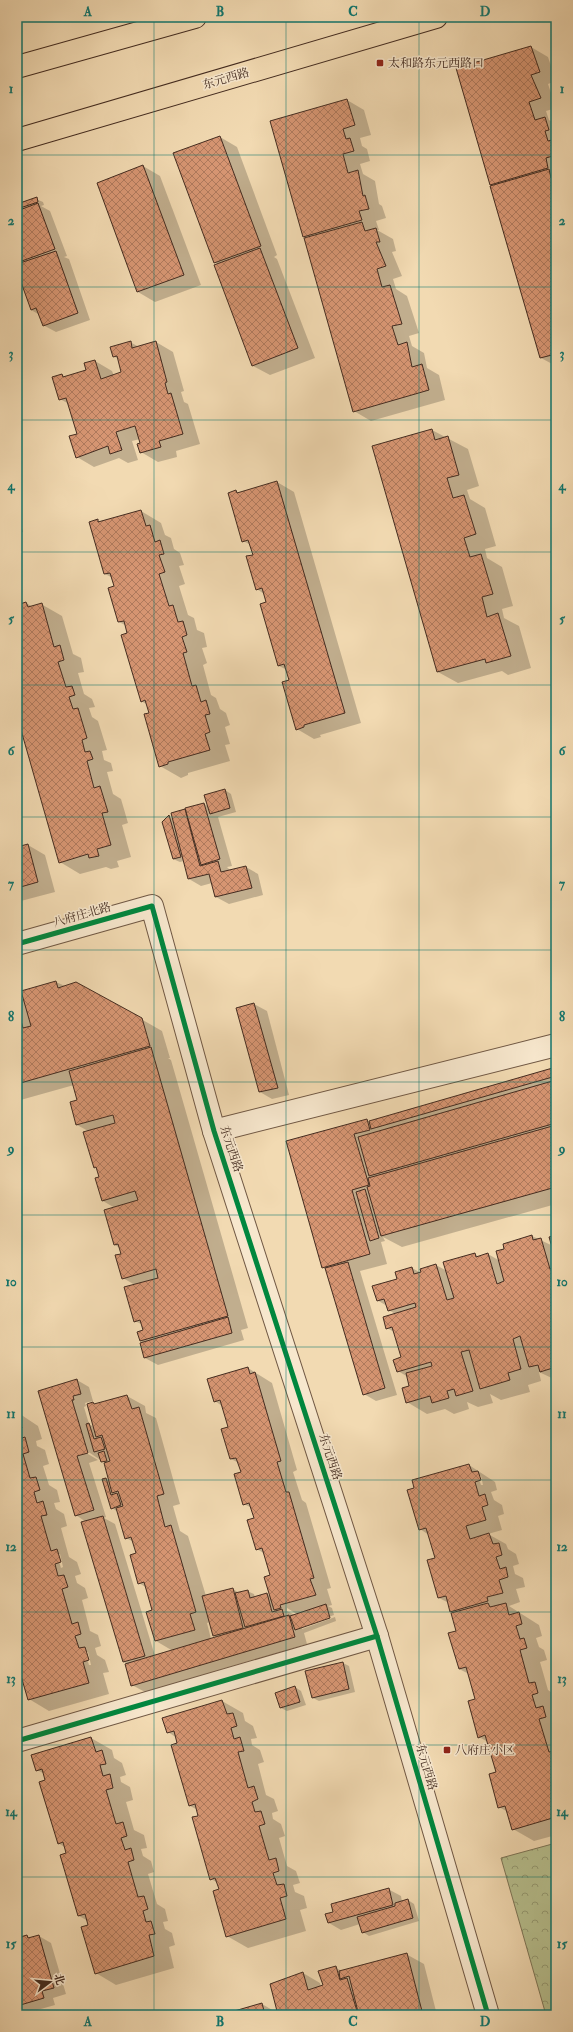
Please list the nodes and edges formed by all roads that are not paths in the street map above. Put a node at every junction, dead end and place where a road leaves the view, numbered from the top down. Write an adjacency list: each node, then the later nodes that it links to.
1 (195, 17): 3 (main road)
2 (436, 17): 4 (main road, 东元西路)
3 (17, 67)
4 (17, 140)
5 (152, 906): 6 (street, 八府庄北路); 8 (street, 东元西路)
6 (17, 944)
7 (556, 1045): 8 (street)
8 (214, 1131): 9 (street, 东元西路)
9 (377, 1636): 10 (street); 11 (street, 东元西路)
10 (17, 1741)
11 (488, 2015)

